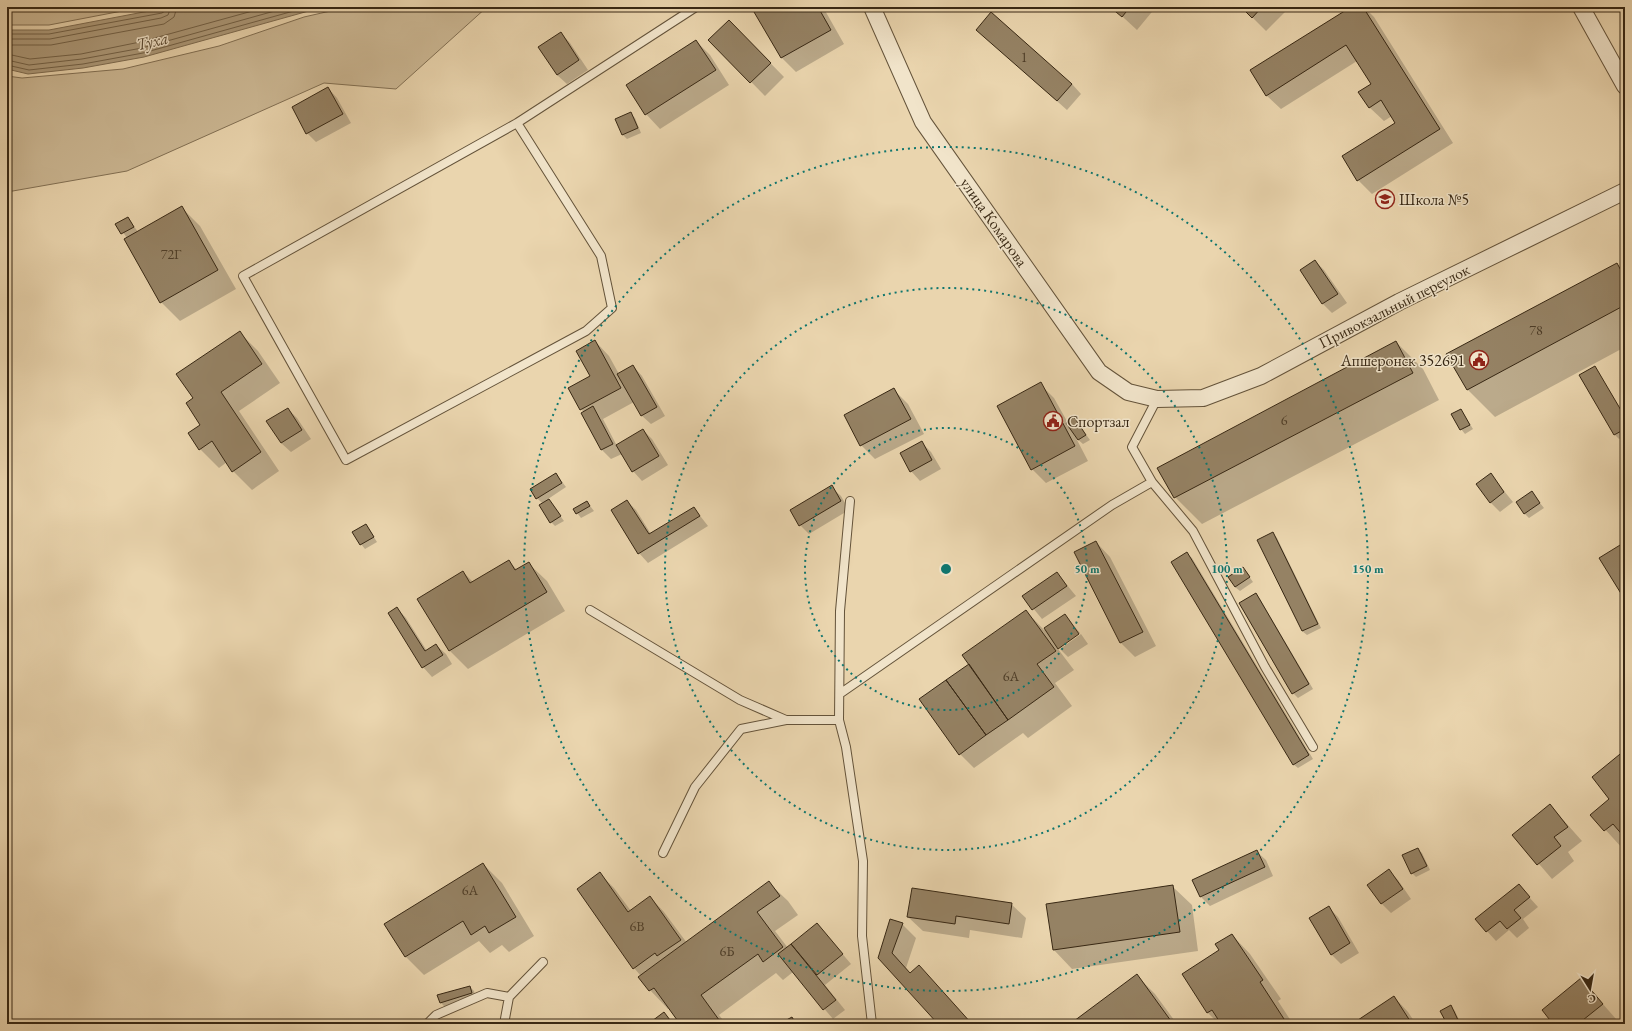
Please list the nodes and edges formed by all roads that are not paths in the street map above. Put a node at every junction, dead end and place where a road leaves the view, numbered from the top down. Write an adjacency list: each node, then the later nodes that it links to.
1 (696, 7): 7 (lane)
2 (872, 7): 9 (street, улица Комарова)
3 (943, 7): 4 (lane)
4 (947, 7)
5 (1581, 7): 6 (street)
6 (1625, 86)
7 (518, 123): 7 (lane)
8 (1625, 191): 9 (street, Привокзальный переулок)
9 (1157, 399): 10 (lane)
10 (1152, 482): 13 (lane); 16 (lane)
11 (850, 501): 13 (lane)
12 (590, 610): 14 (lane)
13 (840, 693): 15 (lane)
14 (786, 720): 15 (lane); 17 (lane)
15 (839, 720): 22 (lane)
16 (1313, 747)
17 (663, 853)
18 (543, 962): 19 (lane)
19 (509, 996): 20 (lane); 21 (lane)
20 (427, 1024)
21 (504, 1024)
22 (872, 1024)

